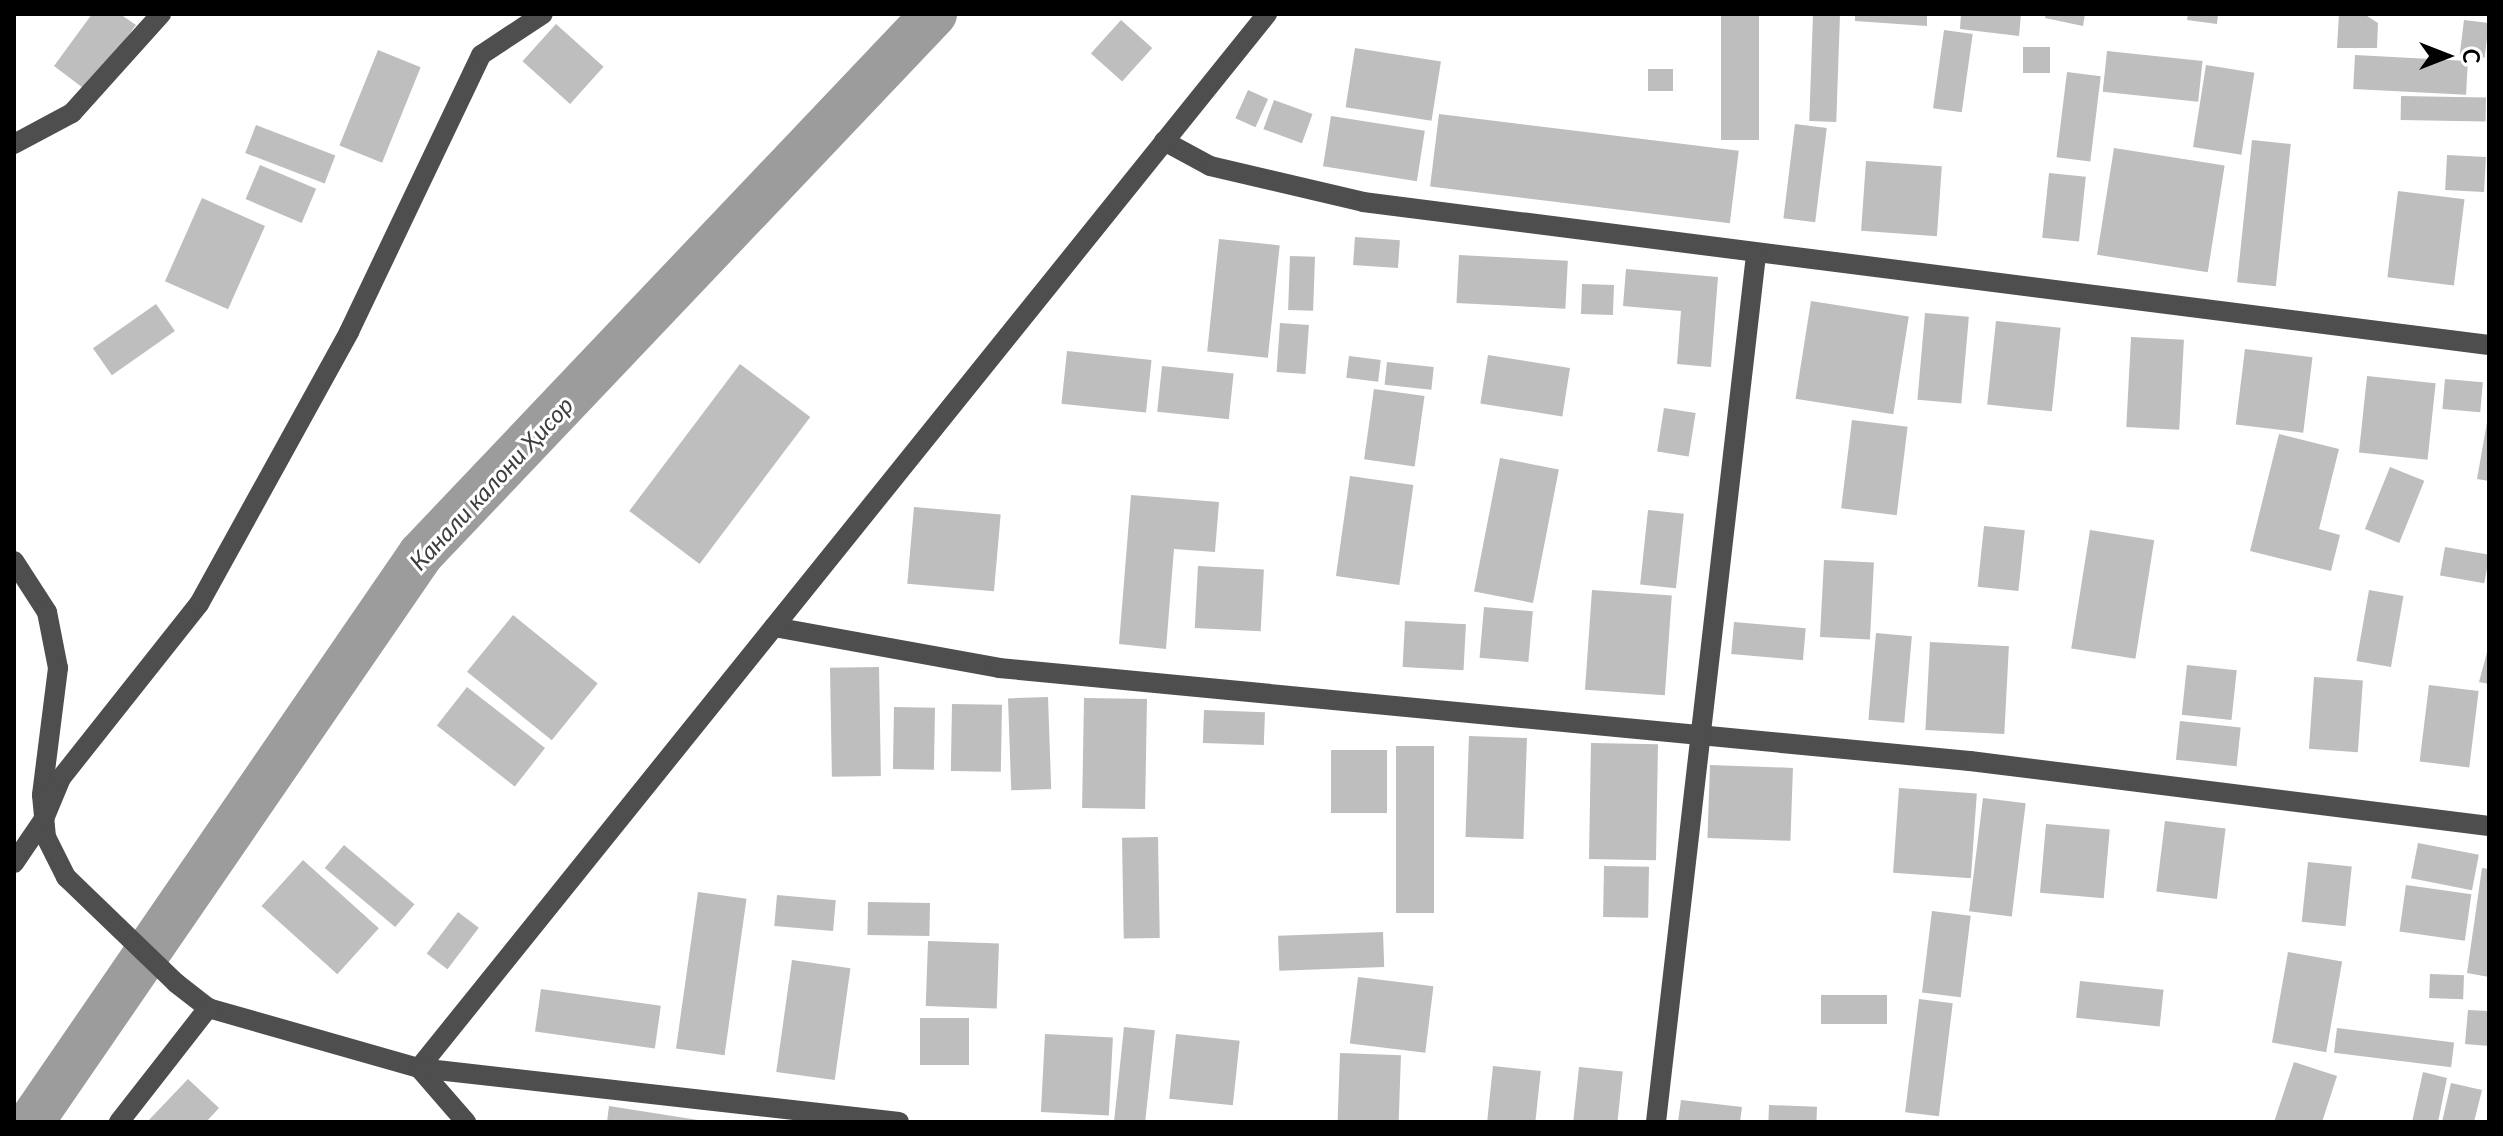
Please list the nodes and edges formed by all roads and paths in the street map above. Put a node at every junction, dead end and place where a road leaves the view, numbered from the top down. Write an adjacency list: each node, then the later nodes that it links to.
1 (161, 14): 5 (street)
2 (543, 14): 11 (street)
3 (1267, 14): 4 (street)
4 (1164, 141): 6 (street); 9 (street)
5 (14, 144)
6 (1756, 255): 7 (street); 10 (street)
7 (2489, 345)
8 (14, 561): 11 (street)
9 (774, 627): 10 (street); 15 (street)
10 (1701, 735): 12 (street); 19 (street)
11 (44, 819): 13 (street); 14 (street)
12 (2489, 826)
13 (14, 863)
14 (208, 1008): 15 (street); 16 (street)
15 (419, 1068): 17 (street); 18 (street)
16 (119, 1122)
17 (466, 1122)
18 (899, 1122)
19 (1656, 1122)

